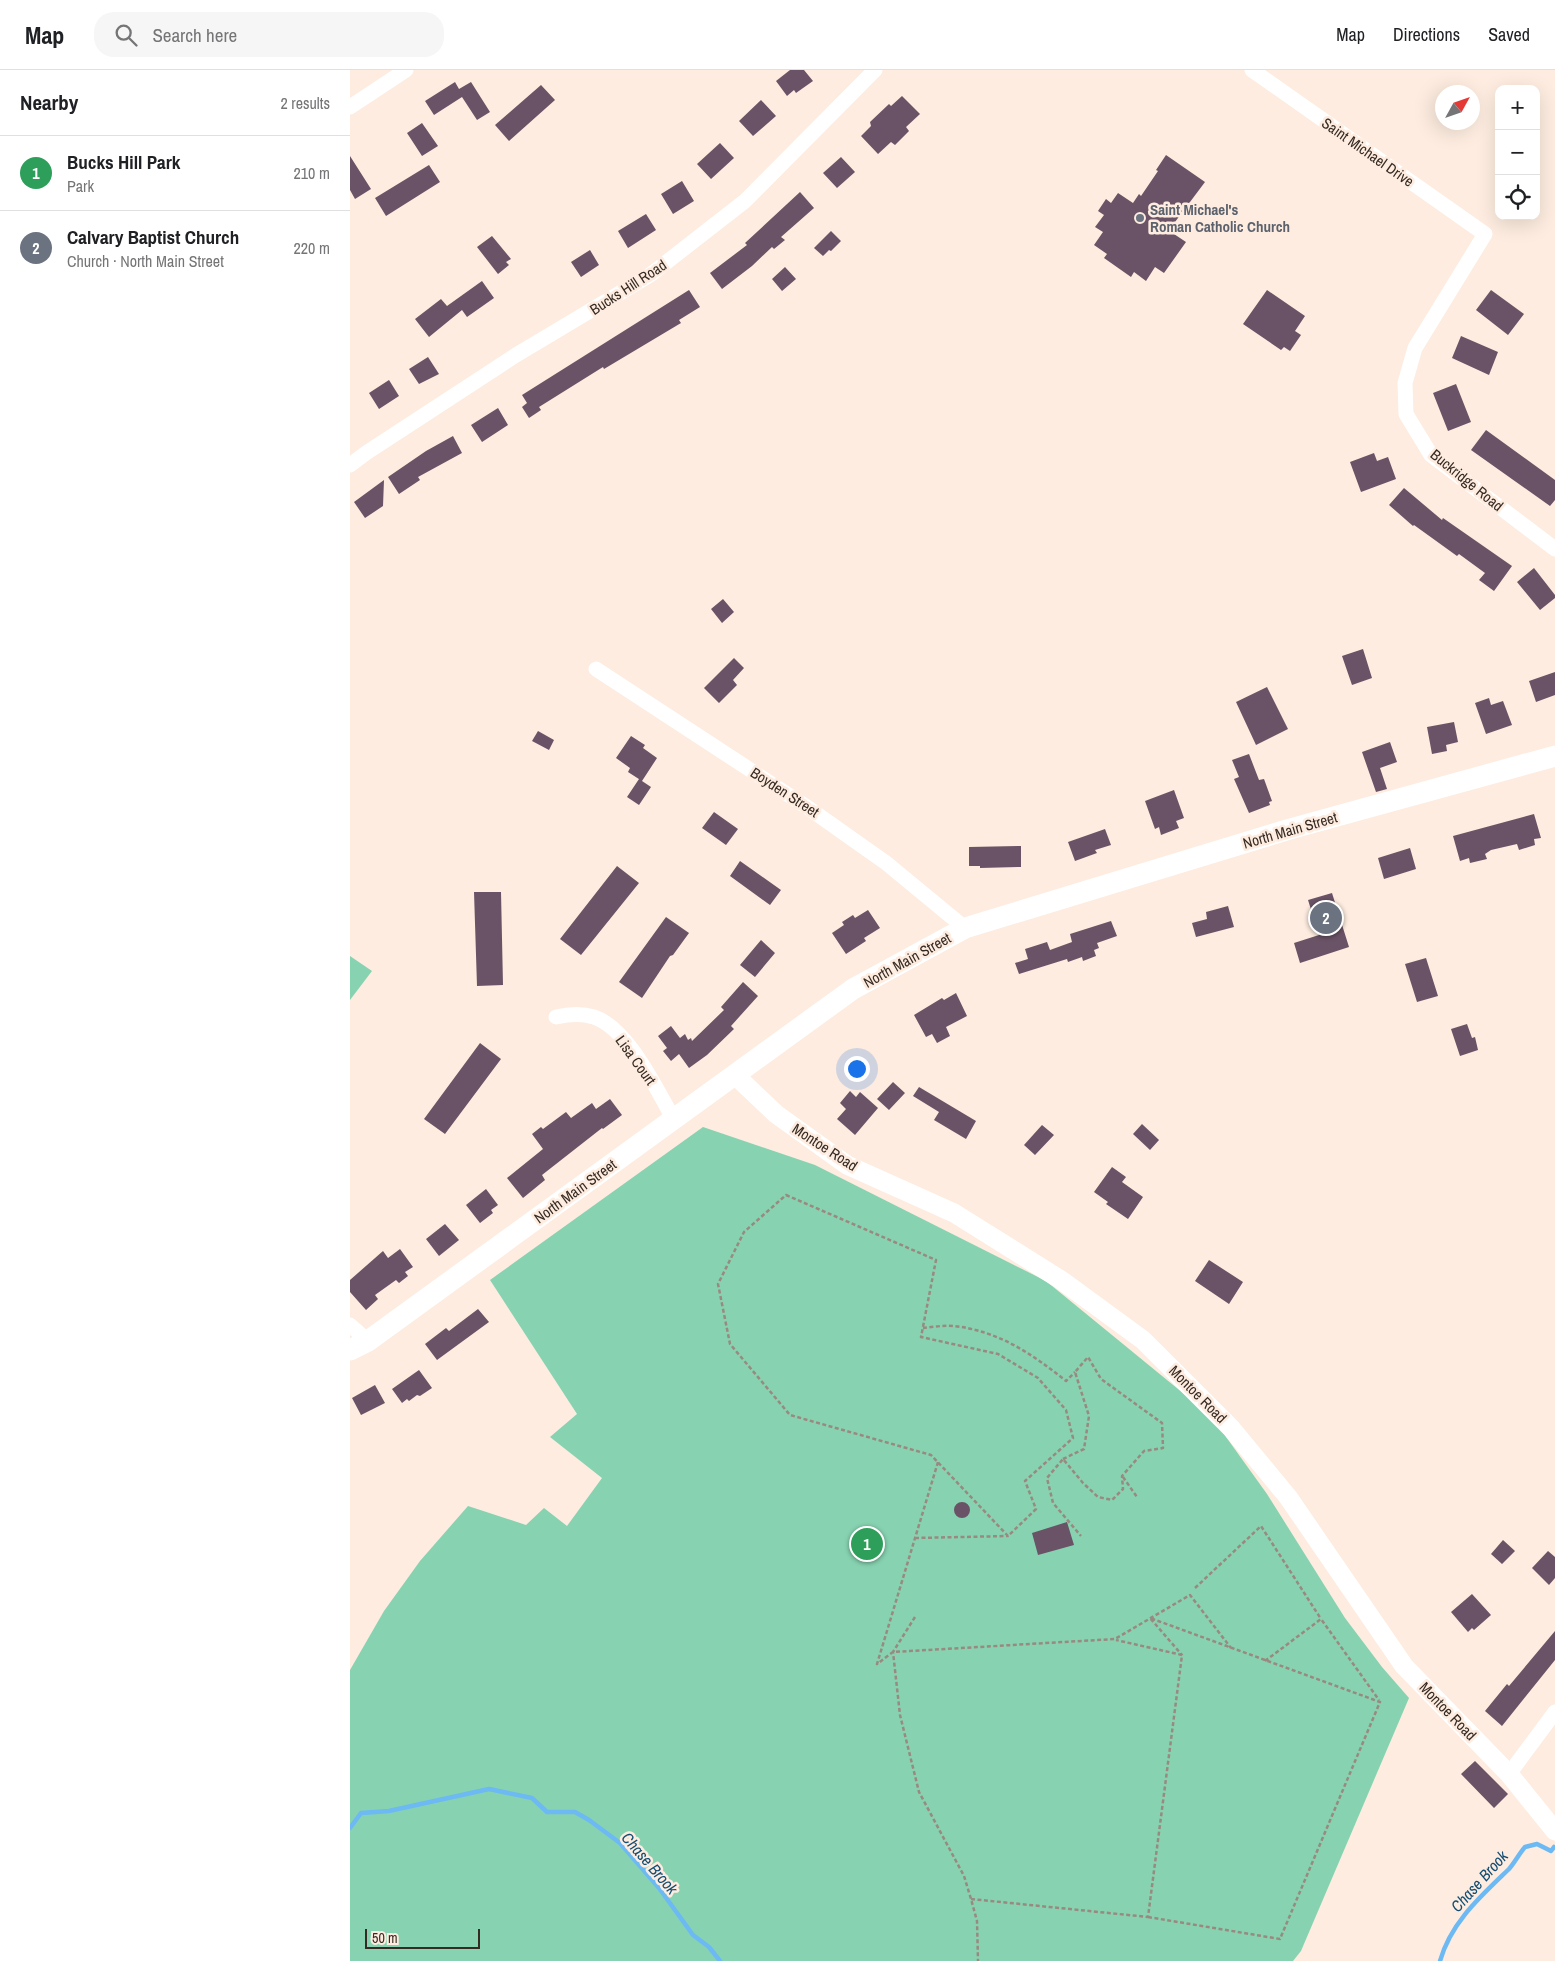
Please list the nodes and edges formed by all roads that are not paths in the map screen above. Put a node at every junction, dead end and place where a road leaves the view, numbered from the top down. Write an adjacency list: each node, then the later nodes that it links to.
1 (406, 70): 4 (street)
2 (875, 70): 6 (street, Bucks Hill Road)
3 (1252, 70): 5 (street, Saint Michael Drive)
4 (350, 107)
5 (1484, 234): 7 (street, Buckridge Road)
6 (350, 465)
7 (1555, 549)
8 (596, 669): 10 (street, Boyden Street)
9 (1555, 756): 10 (main road, North Main Street)
10 (965, 928): 12 (main road, North Main Street)
11 (556, 1017): 13 (street, Lisa Court)
12 (735, 1075): 13 (main road, North Main Street); 17 (street, Montoe Road)
13 (674, 1120): 15 (main road, North Main Street)
14 (350, 1325): 15 (street)
15 (359, 1346)
16 (1555, 1712): 17 (street)
17 (1509, 1774): 18 (street, Montoe Road)
18 (1555, 1831)

